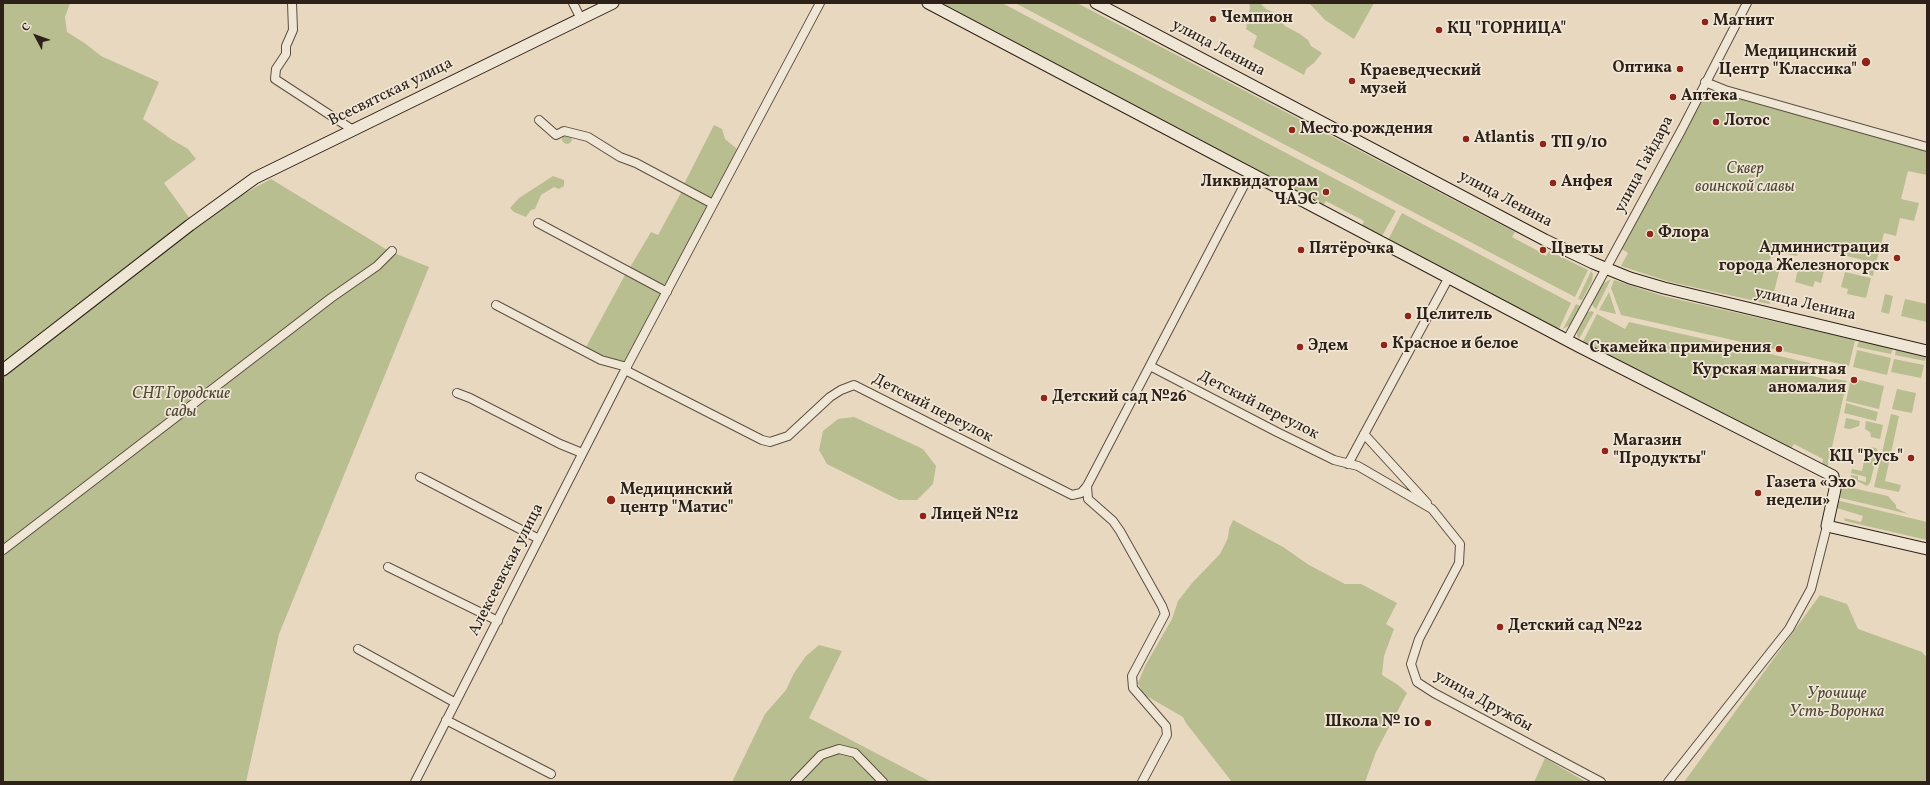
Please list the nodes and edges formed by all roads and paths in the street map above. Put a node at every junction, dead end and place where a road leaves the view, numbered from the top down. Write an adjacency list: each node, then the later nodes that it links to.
1 (292, 3): 11 (street)
2 (574, 3): 8 (street)
3 (613, 3): 8 (street, Всесвятская улица)
4 (820, 3): 14 (street)
5 (928, 3): 13 (street)
6 (1096, 3): 17 (street, улица Ленина)
7 (1747, 3): 9 (street, улица Гайдара)
8 (581, 19): 11 (street, Всесвятская улица)
9 (1705, 82): 12 (street); 17 (street, улица Гайдара)
10 (538, 120): 14 (street)
11 (353, 130): 25 (street, Всесвятская улица)
12 (1927, 147)
13 (1252, 172): 18 (street); 23 (street)
14 (713, 204): 19 (street)
15 (538, 223): 19 (street)
16 (392, 251): 36 (street)
17 (1605, 268): 21 (street, улица Гайдара); 22 (street, улица Ленина)
18 (1449, 277): 21 (street); 27 (street)
19 (667, 292): 24 (street)
20 (496, 305): 24 (street)
21 (1567, 340): 33 (street)
22 (1927, 351)
23 (1150, 366): 29 (street, Детский переулок); 31 (street)
24 (626, 369): 28 (street, Алексеевская улица); 31 (street, Детский переулок)
25 (3, 370)
26 (457, 393): 28 (street)
27 (1364, 434): 29 (street); 32 (street)
28 (582, 453): 34 (street, Алексеевская улица)
29 (1348, 464): 32 (street, улица Дружбы)
30 (420, 477): 34 (street)
31 (1087, 486): 46 (street)
32 (1432, 509): 47 (street, улица Дружбы)
33 (1827, 526): 35 (street); 48 (street)
34 (539, 539): 38 (street, Алексеевская улица)
35 (1927, 549)
36 (3, 550)
37 (388, 567): 38 (street)
38 (498, 621): 40 (street, Алексеевская улица)
39 (358, 649): 40 (street)
40 (454, 702): 41 (street, Алексеевская улица)
41 (446, 720): 42 (street); 43 (street, Алексеевская улица)
42 (551, 774)
43 (415, 782)
44 (794, 782): 45 (street)
45 (883, 782)
46 (1142, 782)
47 (1601, 782)
48 (1668, 782)

